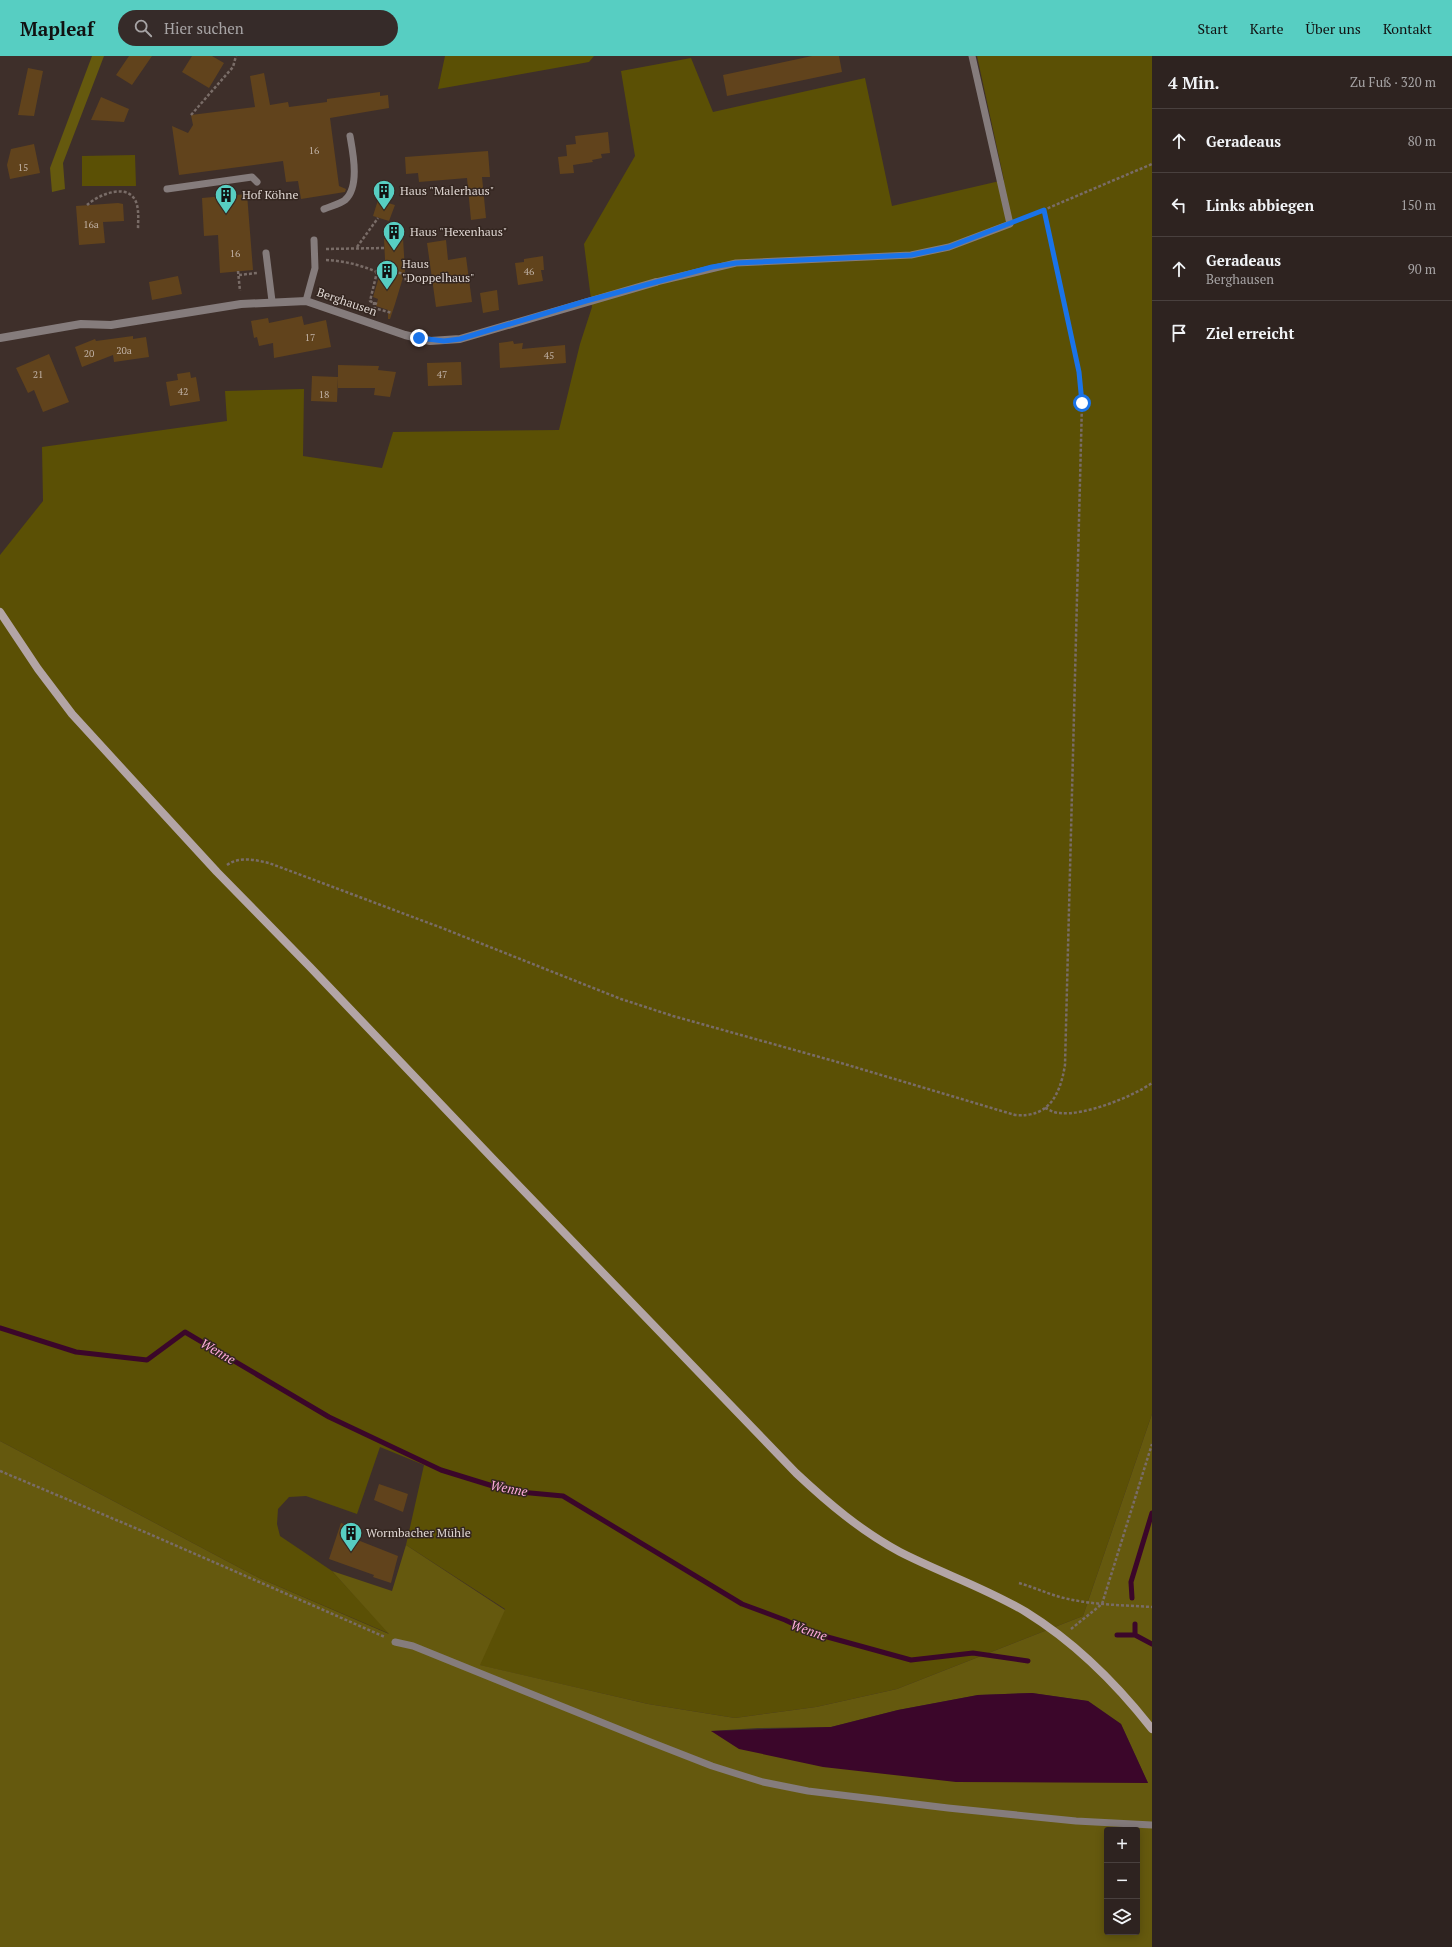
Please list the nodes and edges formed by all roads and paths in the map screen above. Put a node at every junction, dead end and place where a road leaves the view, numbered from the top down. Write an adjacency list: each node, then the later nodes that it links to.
1 (236, 56): 3 (path)
2 (972, 56): 12 (lane)
3 (191, 115)
4 (350, 136): 9 (lane)
5 (1152, 164): 10 (path)
6 (257, 182): 7 (lane)
7 (167, 188)
8 (87, 205): 13 (path)
9 (324, 209)
10 (1044, 210): 12 (path); 36 (path)
11 (378, 218): 15 (path)
12 (1010, 224): 27 (lane)
13 (138, 230)
14 (314, 240): 17 (lane)
15 (356, 247): 16 (path); 17 (path)
16 (384, 248)
17 (315, 250): 19 (lane)
18 (266, 253): 21 (lane)
19 (316, 259): 22 (path); 29 (lane)
20 (238, 271): 23 (path)
21 (268, 272): 23 (path); 28 (lane)
22 (377, 272): 24 (path); 31 (path)
23 (239, 275): 30 (path)
24 (384, 275): 25 (path); 26 (path)
25 (387, 277)
26 (406, 282)
27 (656, 282): 29 (street, Berghausen)
28 (272, 301): 29 (street, Berghausen); 30 (street, Berghausen)
29 (306, 301)
30 (241, 304): 32 (street, Berghausen)
31 (392, 313)
32 (0, 338)
33 (0, 612): 34 (street)
34 (217, 872): 36 (path); 42 (street)
35 (1152, 1083): 36 (path)
36 (1045, 1108)
37 (1152, 1444): 40 (path)
38 (0, 1471): 43 (path)
39 (1019, 1583): 40 (path)
40 (1102, 1604): 41 (path); 42 (path)
41 (1152, 1607)
42 (1062, 1637): 44 (street)
43 (395, 1642): 45 (lane)
44 (1152, 1729)
45 (1152, 1825)

